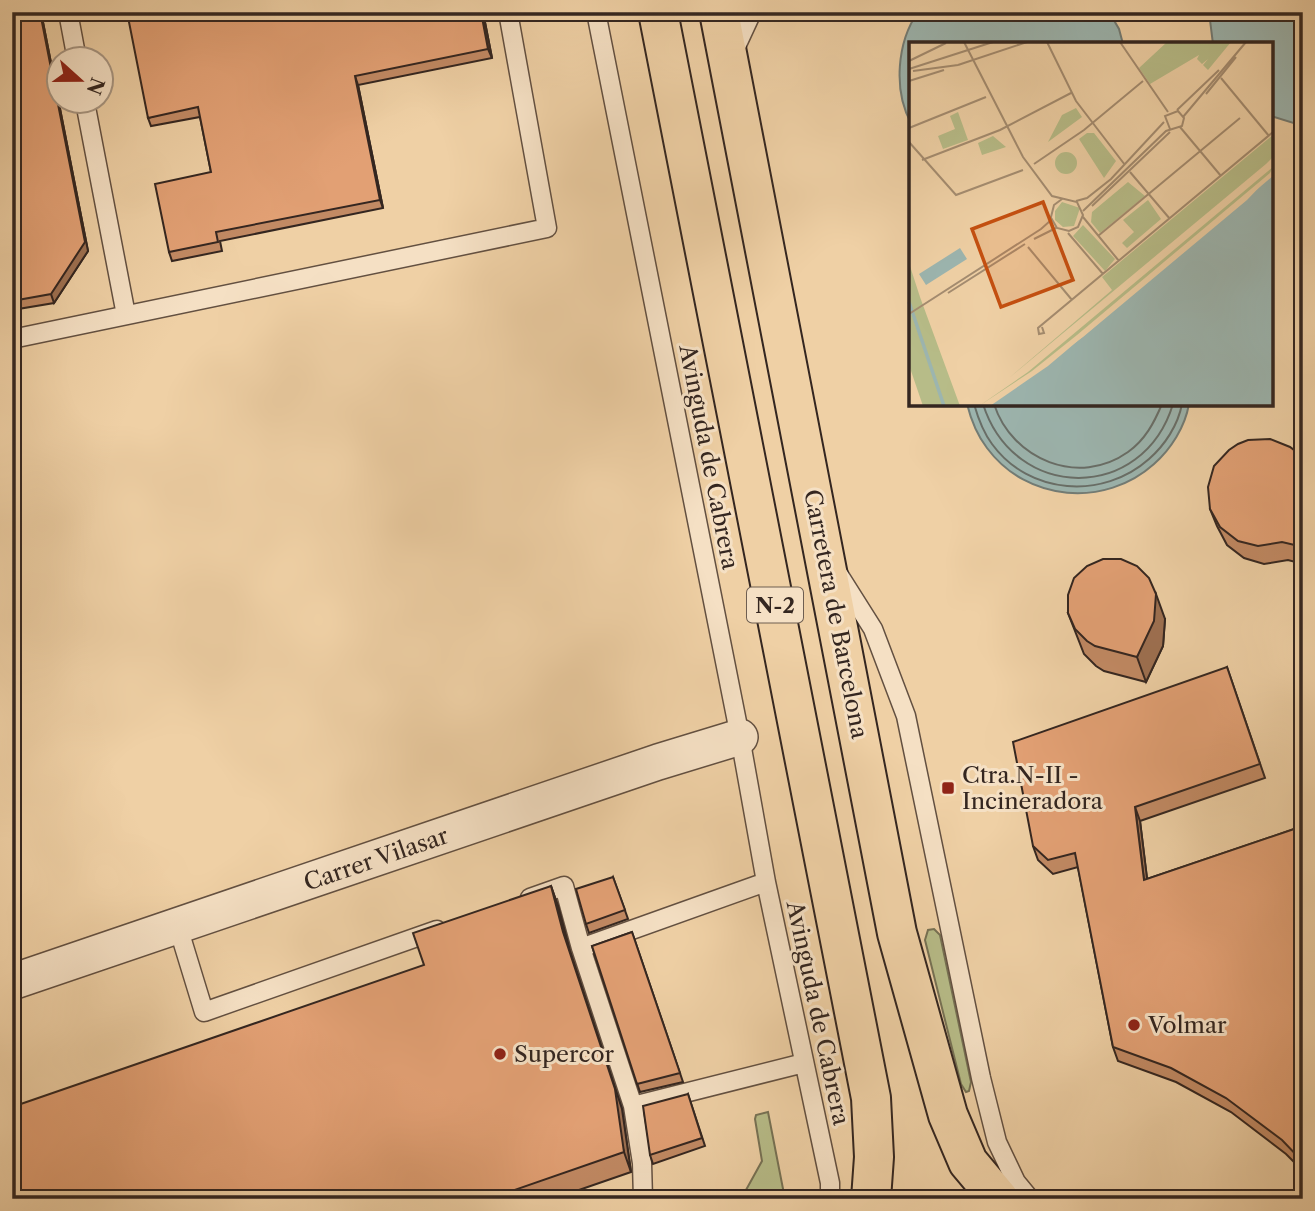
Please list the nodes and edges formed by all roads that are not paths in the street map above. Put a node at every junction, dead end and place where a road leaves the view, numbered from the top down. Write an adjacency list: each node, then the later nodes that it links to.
1 (68, 12): 7 (lane)
2 (508, 12): 10 (lane)
3 (596, 12): 13 (lane, Avinguda de Cabrera)
4 (658, 12): 24 (main road, N-2)
5 (719, 12): 8 (main road, Carretera de Barcelona / N-2)
6 (752, 12): 8 (lane)
7 (74, 46)
8 (729, 62): 12 (main road, Carretera de Barcelona / N-2)
9 (88, 116): 10 (lane)
10 (126, 315): 11 (lane)
11 (12, 339)
12 (824, 555): 25 (main road, Carretera de Barcelona / N-2); 26 (lane)
13 (740, 737): 14 (lane, Avinguda de Cabrera); 17 (street, Carrer Vilasar)
14 (766, 882): 18 (lane); 20 (lane, Avinguda de Cabrera)
15 (513, 904): 18 (lane)
16 (449, 926): 17 (lane)
17 (178, 927): 19 (street, Carrer Vilasar)
18 (581, 948): 21 (lane)
19 (12, 982)
20 (804, 1063): 21 (lane); 23 (lane, Avinguda de Cabrera)
21 (633, 1106): 22 (lane)
22 (643, 1199)
23 (830, 1199)
24 (871, 1199)
25 (999, 1199)
26 (1030, 1199)

